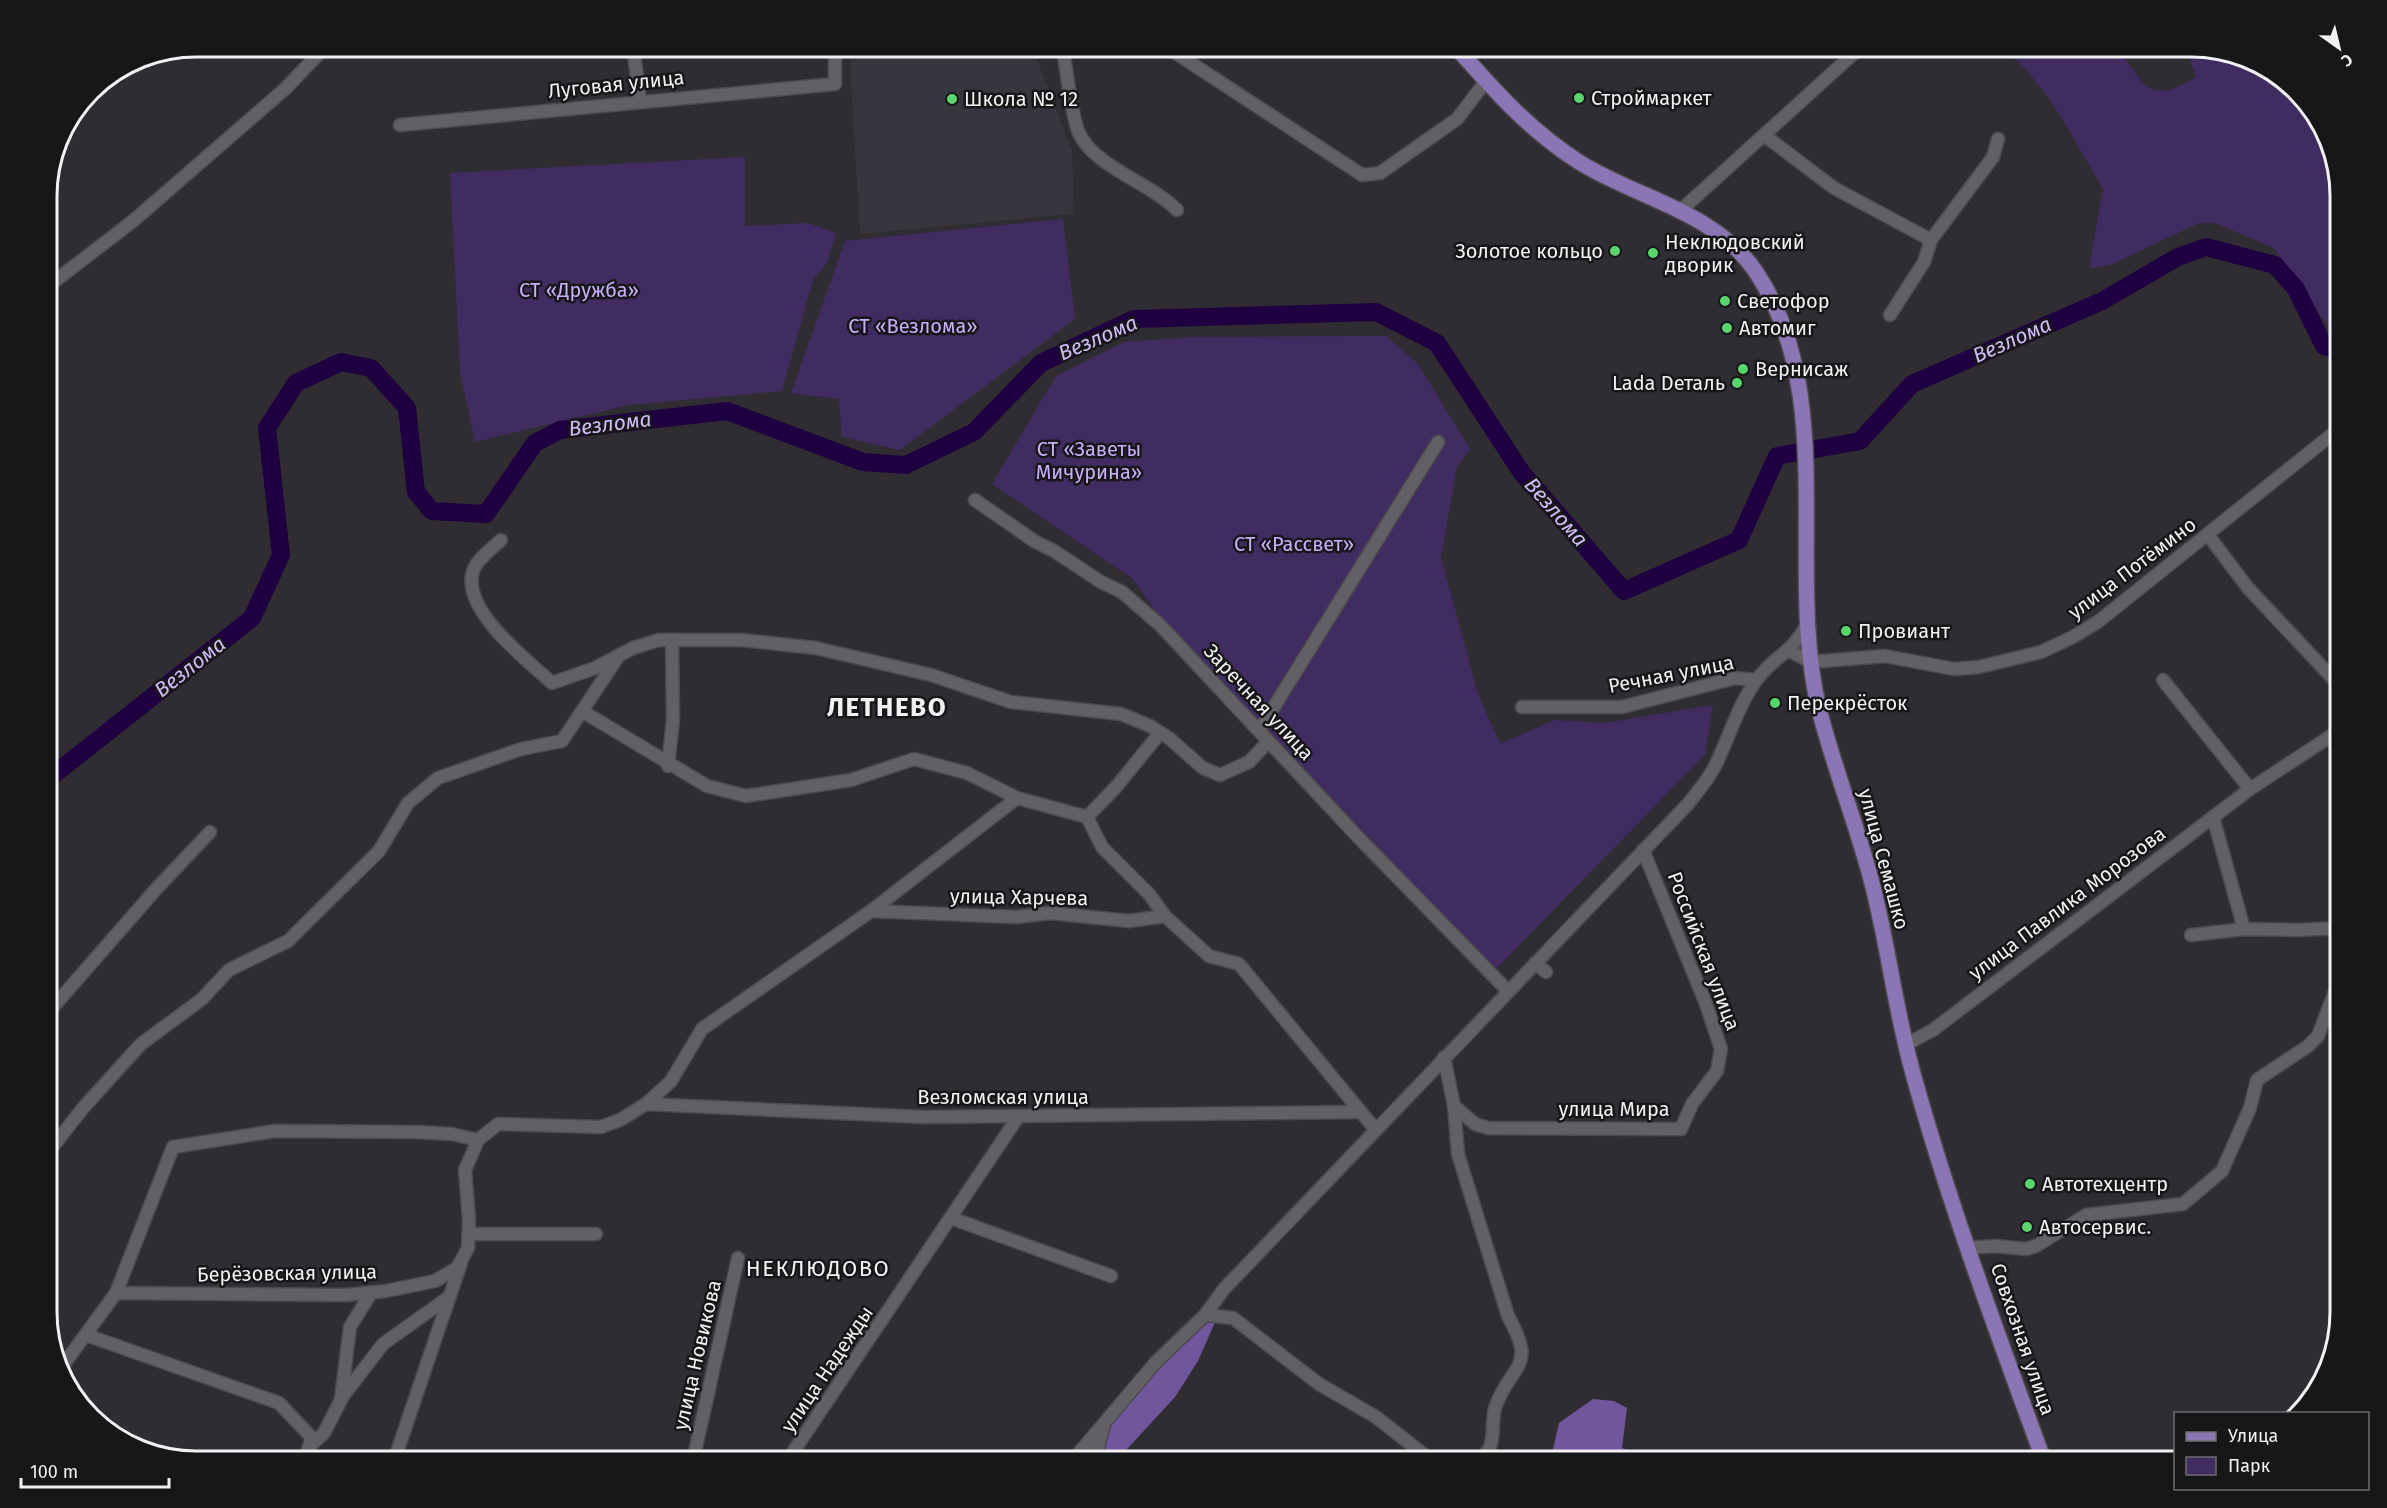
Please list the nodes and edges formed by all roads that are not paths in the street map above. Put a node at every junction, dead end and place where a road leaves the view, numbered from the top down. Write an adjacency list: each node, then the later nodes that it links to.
1 (316, 57): 16 (street)
2 (634, 57): 9 (street)
3 (835, 57): 9 (street, Луговая улица)
4 (1064, 57): 13 (street)
5 (1182, 57): 8 (street)
6 (1465, 57): 8 (main road, улица Семашко)
7 (1850, 57): 11 (street)
8 (1486, 81): 14 (main road, улица Семашко)
9 (640, 101): 10 (street, Луговая улица)
10 (400, 125)
11 (1764, 135): 14 (street); 15 (street)
12 (1998, 139): 15 (street)
13 (1177, 210)
14 (1680, 211): 23 (main road, улица Семашко)
15 (1931, 240): 17 (street)
16 (57, 279)
17 (1890, 315)
18 (2330, 436): 21 (street, улица Потёмино)
19 (1437, 442): 35 (street)
20 (975, 500): 35 (street, Заречная улица)
21 (2208, 535): 27 (street, улица Потёмино); 29 (street)
22 (501, 540): 28 (street)
23 (1807, 624): 25 (street); 27 (main road, улица Семашко)
24 (672, 640): 26 (street); 36 (street); 39 (street)
25 (1788, 650): 27 (street); 30 (street)
26 (619, 656): 28 (street); 32 (street)
27 (1810, 662): 56 (main road, улица Семашко)
28 (578, 674): 32 (street)
29 (2330, 675)
30 (1756, 680): 33 (street, Речная улица); 45 (street)
31 (2163, 681): 40 (street)
32 (591, 698): 34 (street)
33 (1522, 707)
34 (582, 711): 39 (street); 65 (street)
35 (1259, 731): 38 (street, Заречная улица)
36 (1160, 733): 38 (street); 42 (street)
37 (2330, 737): 40 (street, улица Павлика Морозова)
38 (1268, 742): 53 (street, Заречная улица)
39 (668, 766): 41 (street)
40 (2250, 789): 43 (street, улица Павлика Морозова)
41 (1017, 798): 42 (street); 46 (street)
42 (1087, 817): 47 (street)
43 (2213, 817): 48 (street); 56 (street, улица Павлика Морозова)
44 (210, 832): 54 (street)
45 (1643, 850): 51 (street); 62 (street, Российская улица)
46 (871, 911): 47 (street, улица Харчева); 58 (street)
47 (1165, 916): 60 (street)
48 (2244, 929): 49 (street); 50 (street)
49 (2330, 929)
50 (2191, 935)
51 (1535, 963): 52 (street); 53 (street)
52 (1546, 972)
53 (1508, 991): 57 (street)
54 (57, 1003)
55 (2330, 1004): 70 (street)
56 (1905, 1045): 67 (main road, улица Семашко)
57 (1444, 1057): 59 (street); 63 (street)
58 (646, 1104): 61 (street, Везломская улица); 64 (street)
59 (1454, 1106): 62 (street, улица Мира); 90 (street)
60 (1360, 1112): 61 (street, Везломская улица); 63 (street)
61 (1018, 1117): 66 (street, улица Надежды)
62 (1681, 1129)
63 (1375, 1130): 77 (street)
64 (478, 1140): 68 (street); 74 (street)
65 (57, 1141)
66 (951, 1218): 73 (street); 86 (street, улица Надежды)
67 (1962, 1230): 70 (main road, Совхозная улица)
68 (468, 1234): 69 (street); 72 (street)
69 (596, 1234)
70 (1968, 1248): 91 (main road, Совхозная улица)
71 (738, 1258): 85 (street, улица Новикова)
72 (462, 1259): 75 (street, Берёзовская улица); 76 (street)
73 (1111, 1276)
74 (116, 1293): 75 (street, Берёзовская улица); 78 (street)
75 (372, 1293): 80 (street)
76 (449, 1297): 80 (street); 84 (street)
77 (1205, 1316): 81 (street); 89 (street)
78 (86, 1335): 79 (street); 82 (street)
79 (66, 1361)
80 (340, 1401): 82 (street)
81 (1105, 1421): 87 (street); 88 (street)
82 (310, 1446): 83 (street)
83 (308, 1451)
84 (397, 1451)
85 (695, 1451)
86 (794, 1451)
87 (1080, 1451)
88 (1099, 1451)
89 (1419, 1451)
90 (1487, 1451)
91 (2040, 1451)

